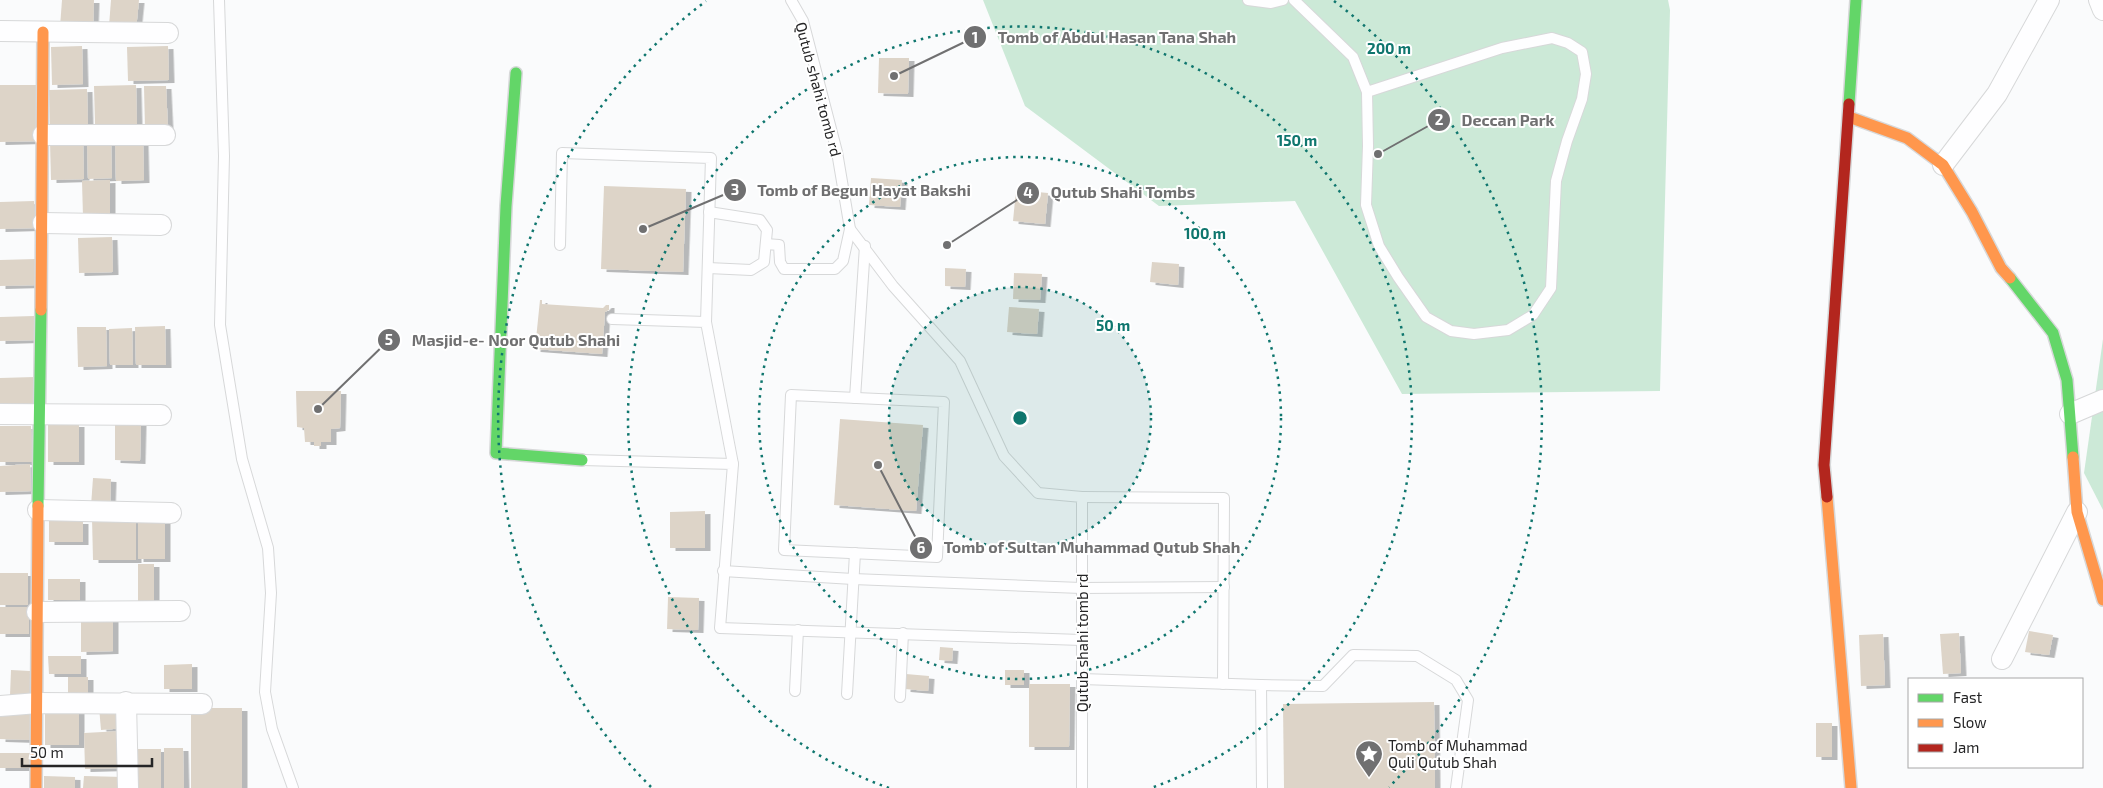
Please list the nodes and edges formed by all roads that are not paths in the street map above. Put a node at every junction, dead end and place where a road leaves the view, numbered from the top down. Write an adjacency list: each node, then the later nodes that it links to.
1 (220, 0): 66 (lane)
2 (790, 0): 22 (lane, Qutub shahi tomb rd)
3 (1248, 0): 4 (lane)
4 (1283, 0)
5 (1294, 0): 14 (lane)
6 (1856, 0): 15 (street)
7 (2049, 0): 18 (street)
8 (2099, 0): 9 (street)
9 (2103, 10)
10 (0, 31): 11 (street)
11 (42, 32): 12 (street); 16 (street)
12 (168, 33)
13 (516, 73): 35 (street)
14 (1366, 92): 14 (lane)
15 (1849, 117): 18 (street); 70 (street)
16 (43, 135): 17 (street); 20 (street)
17 (165, 135)
18 (1942, 165): 32 (street)
19 (709, 212): 23 (lane); 24 (lane); 26 (lane)
20 (42, 223): 21 (street); 33 (street)
21 (161, 225)
22 (850, 229): 23 (lane); 25 (lane)
23 (766, 244): 26 (lane)
24 (560, 245)
25 (865, 246): 29 (lane); 37 (lane)
26 (708, 268): 28 (lane)
27 (612, 319): 28 (lane)
28 (706, 322): 36 (lane)
29 (855, 398): 41 (lane); 41 (lane)
30 (2103, 400): 32 (street)
31 (0, 414): 33 (street)
32 (2070, 414): 39 (street)
33 (40, 415): 34 (street); 38 (street)
34 (161, 415)
35 (582, 460): 36 (lane)
36 (733, 464): 42 (lane)
37 (1082, 497): 44 (lane); 45 (lane, Qutub shahi tomb rd)
38 (38, 510): 40 (street); 48 (street)
39 (2077, 512): 46 (street); 53 (street)
40 (171, 513)
41 (855, 553): 43 (lane)
42 (723, 571): 43 (lane); 49 (lane)
43 (853, 579): 45 (lane); 50 (lane)
44 (1224, 587): 45 (lane); 55 (lane)
45 (1082, 588): 52 (lane, Qutub shahi tomb rd)
46 (2103, 600)
47 (180, 611): 48 (street)
48 (36, 612): 61 (street)
49 (798, 630): 50 (lane); 57 (lane)
50 (851, 632): 51 (lane); 58 (lane)
51 (903, 633): 52 (lane); 59 (lane)
52 (1081, 640): 54 (lane, Qutub shahi tomb rd)
53 (2002, 659)
54 (1082, 680): 55 (lane); 67 (lane, Qutub shahi tomb rd)
55 (1223, 684): 56 (lane)
56 (1262, 685): 68 (lane); 69 (lane)
57 (795, 691)
58 (847, 694)
59 (900, 697)
60 (126, 702): 61 (street); 62 (street); 65 (street)
61 (38, 703): 63 (street); 64 (street)
62 (202, 704)
63 (0, 706)
64 (36, 788)
65 (128, 788)
66 (293, 788)
67 (1082, 788)
68 (1262, 788)
69 (1456, 788)
70 (1851, 788)

